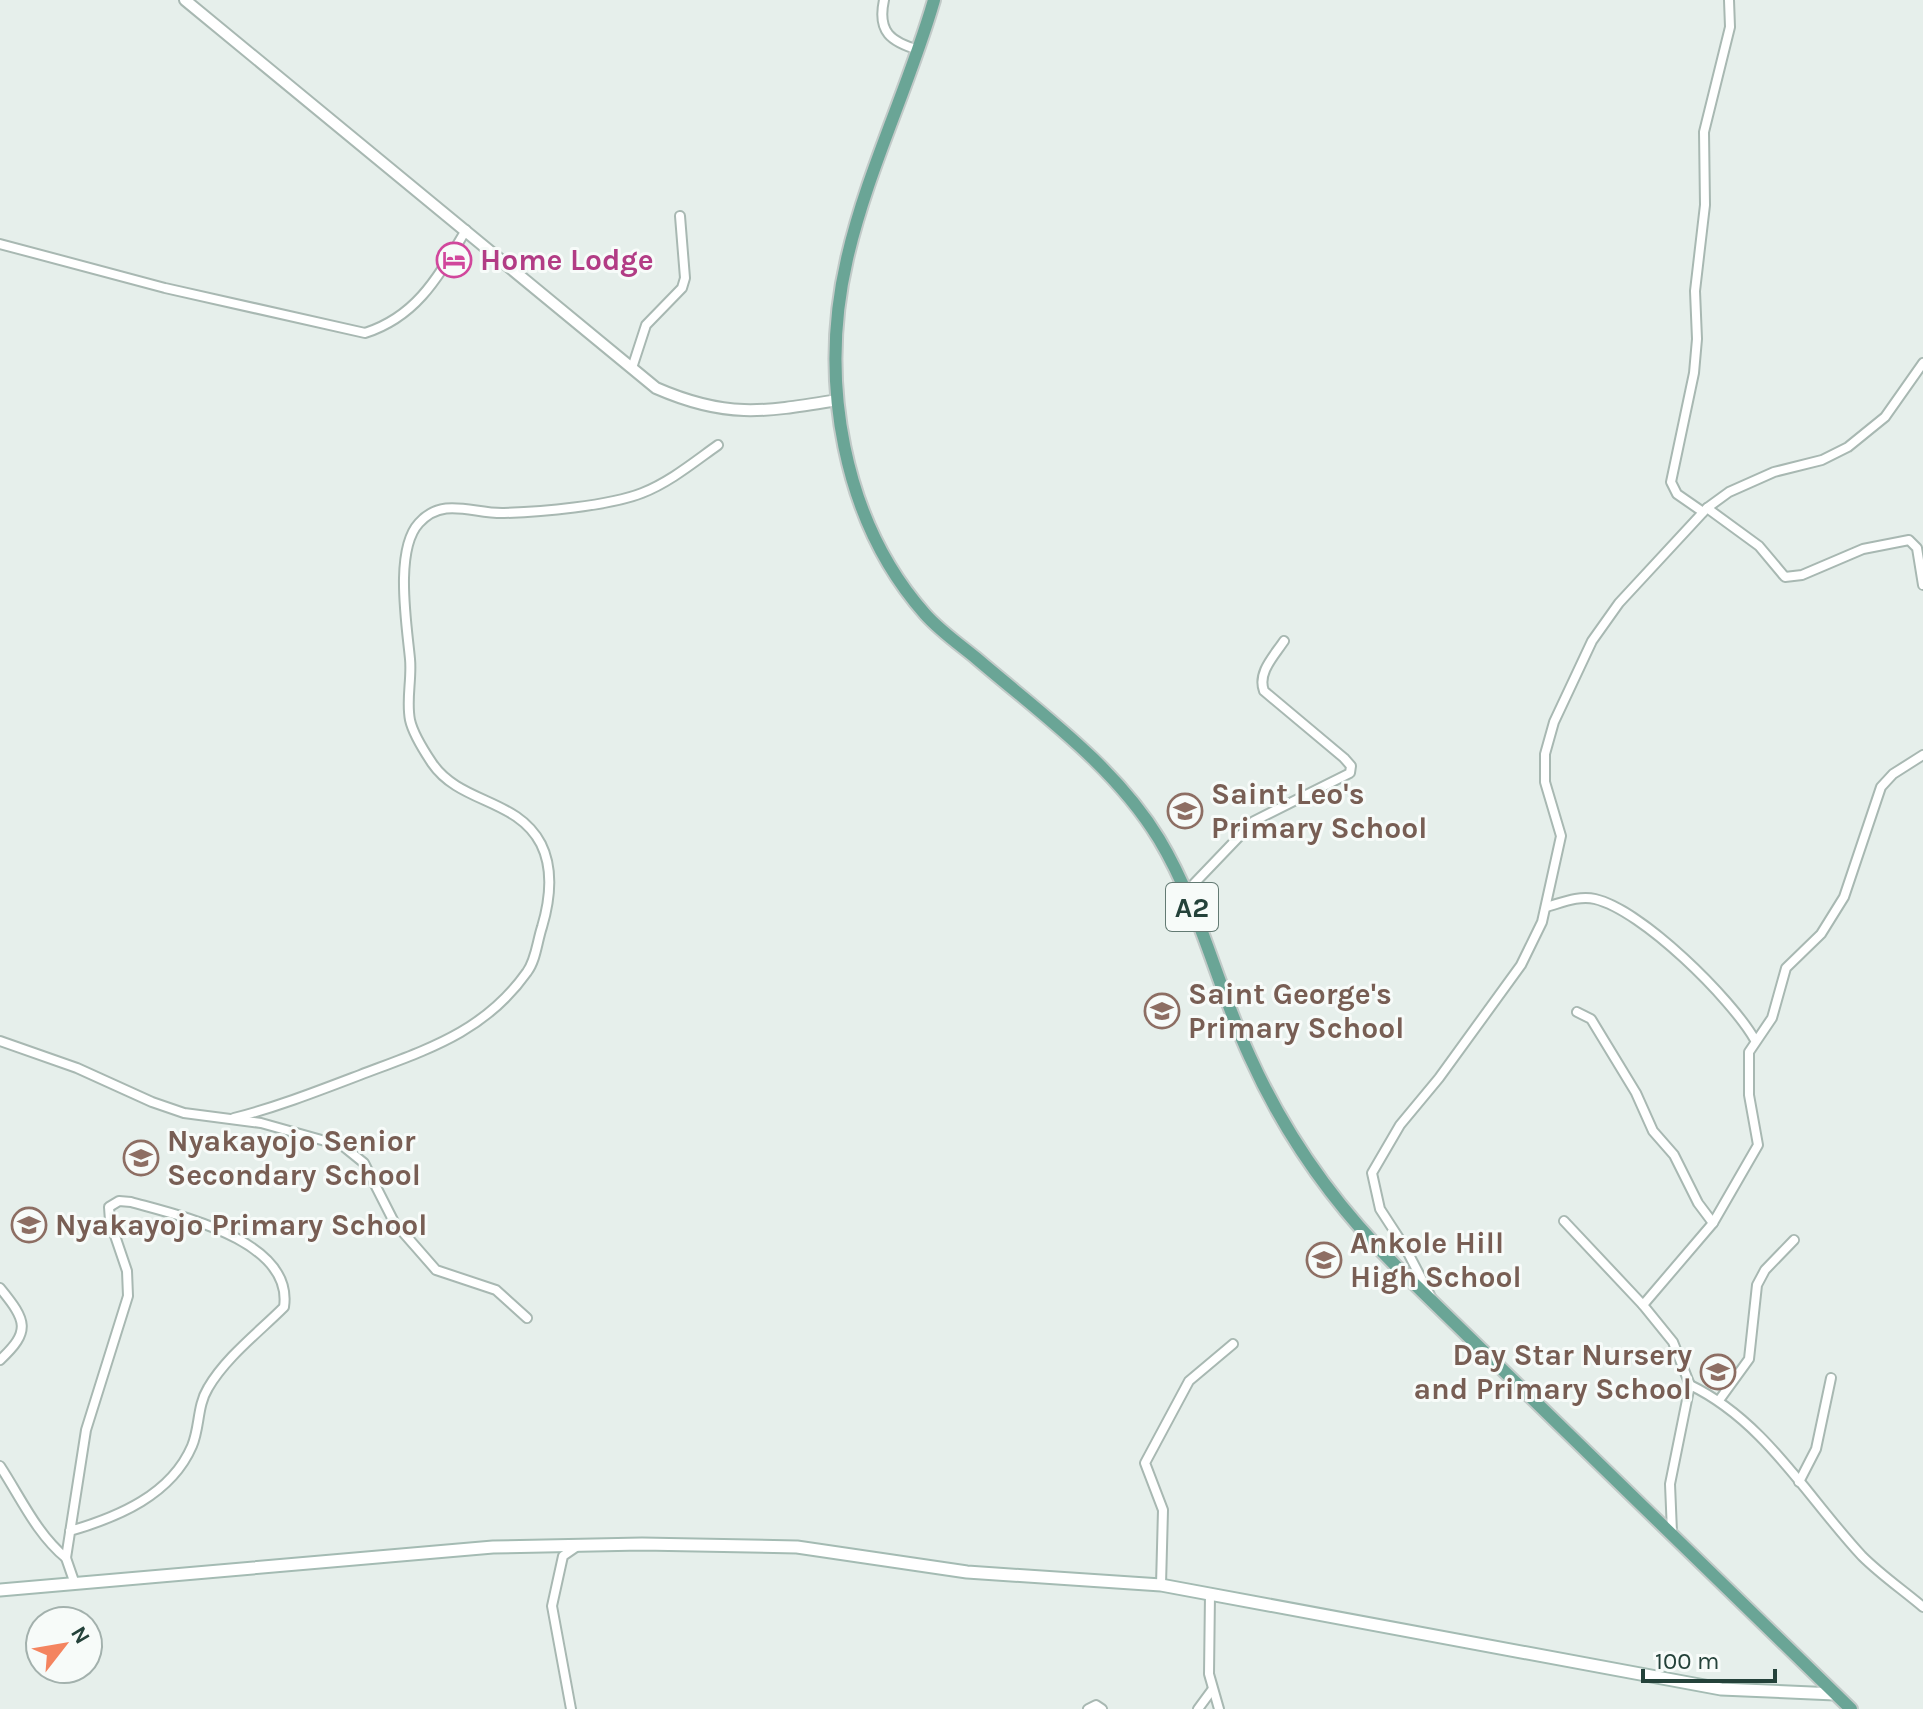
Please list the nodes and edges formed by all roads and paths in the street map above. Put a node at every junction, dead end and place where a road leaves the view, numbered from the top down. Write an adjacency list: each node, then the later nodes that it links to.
1 (185, 0): 7 (street)
2 (884, 0): 5 (street)
3 (934, 0): 5 (main road, A2)
4 (1730, 0): 13 (street)
5 (919, 50): 11 (main road, A2)
6 (680, 216): 10 (street)
7 (466, 230): 8 (street); 10 (street)
8 (0, 244)
9 (1923, 363): 13 (street)
10 (632, 368): 11 (street)
11 (838, 400): 17 (main road, A2)
12 (718, 445): 22 (street)
13 (1705, 510): 14 (street); 18 (street)
14 (1923, 585)
15 (1284, 641): 17 (street)
16 (1923, 755): 20 (street)
17 (1186, 892): 27 (main road, A2)
18 (1546, 907): 20 (street); 27 (street)
19 (1577, 1012): 24 (street)
20 (1755, 1040): 24 (street)
21 (0, 1041): 22 (street)
22 (234, 1118): 29 (street)
23 (1564, 1221): 28 (street)
24 (1713, 1223): 28 (street)
25 (1794, 1240): 34 (street)
26 (0, 1288): 31 (street)
27 (1434, 1301): 38 (main road, A2)
28 (1643, 1305): 33 (street)
29 (527, 1318)
30 (1233, 1344): 42 (street)
31 (0, 1360)
32 (1831, 1378): 36 (street)
33 (1690, 1385): 34 (street); 38 (street)
34 (1720, 1399): 36 (street)
35 (0, 1466): 40 (street)
36 (1799, 1482): 45 (street)
37 (70, 1531): 37 (street); 40 (street)
38 (1672, 1532): 47 (main road, A2)
39 (580, 1545): 41 (main road); 42 (main road); 48 (street)
40 (66, 1558): 41 (street)
41 (75, 1584): 43 (main road)
42 (1161, 1585): 44 (main road)
43 (0, 1590)
44 (1210, 1594): 46 (street); 47 (main road)
45 (1923, 1607)
46 (1212, 1690): 51 (street); 52 (street)
47 (1835, 1694): 53 (main road, A2)
48 (571, 1709)
49 (1088, 1709): 50 (street)
50 (1102, 1709)
51 (1198, 1709)
52 (1219, 1709)
53 (1851, 1709)

